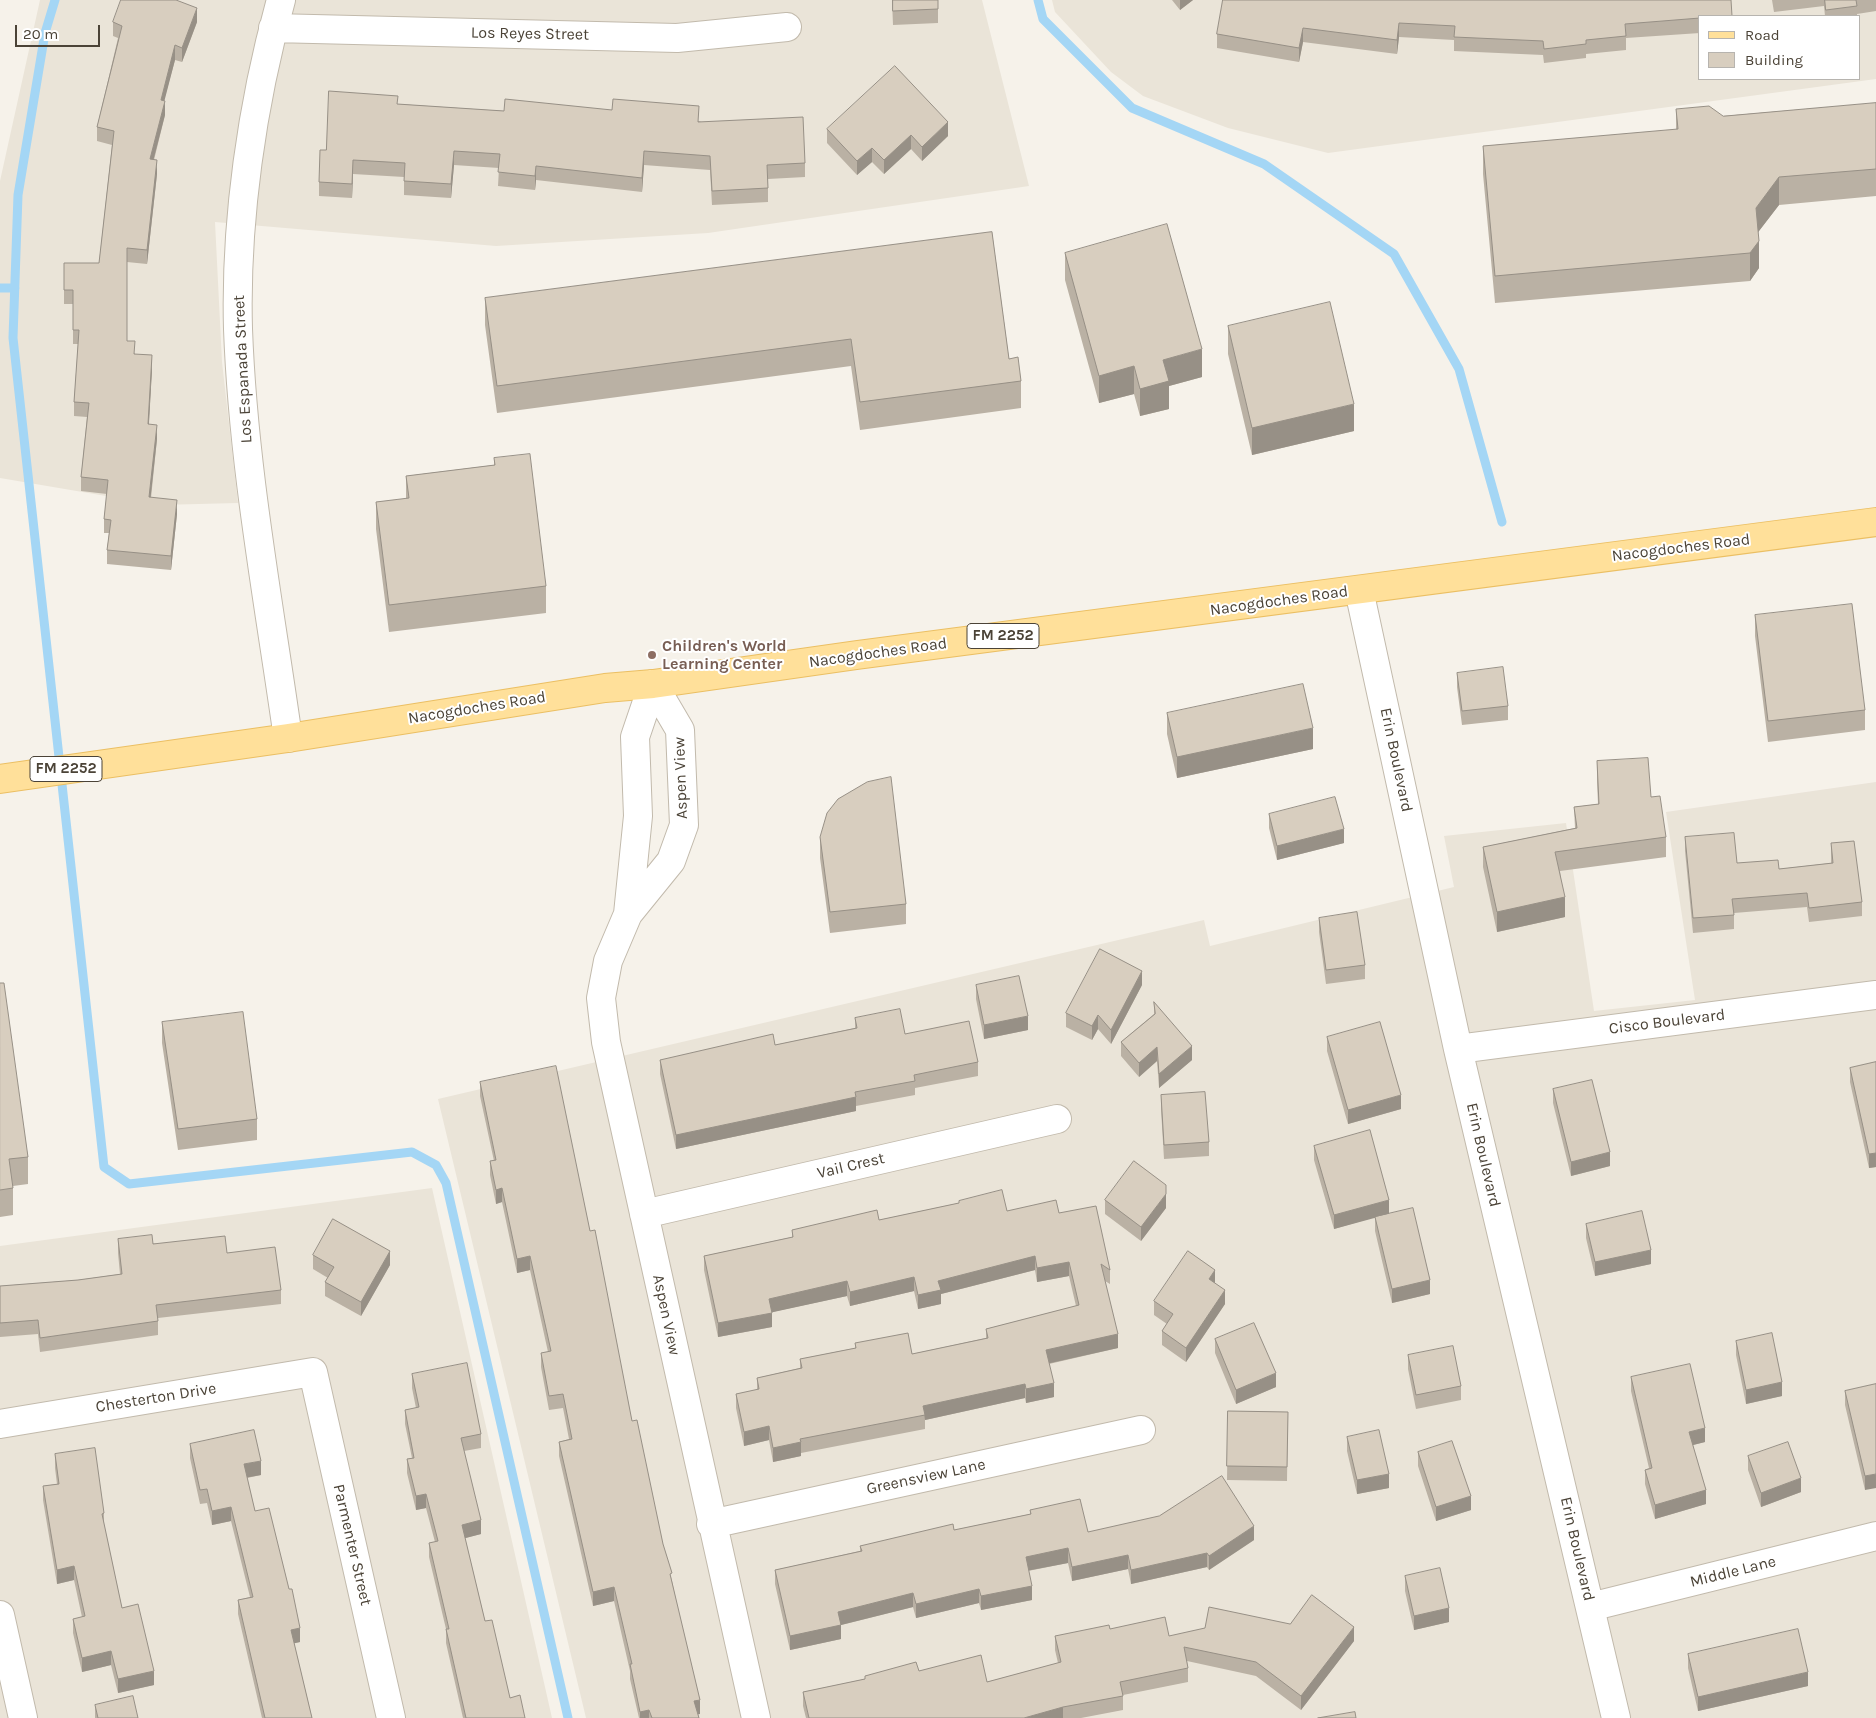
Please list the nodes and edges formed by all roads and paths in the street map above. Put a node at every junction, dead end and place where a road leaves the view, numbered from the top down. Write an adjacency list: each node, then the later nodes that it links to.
1 (281, 0): 3 (street, Los Espanada Street)
2 (787, 27): 3 (street, Los Reyes Street)
3 (273, 28): 7 (street, Los Espanada Street)
4 (1876, 522): 5 (main road, Nacogdoches Road / FM 2252)
5 (1359, 590): 6 (main road, Nacogdoches Road / FM 2252); 11 (street, Erin Boulevard)
6 (653, 684): 7 (main road, Nacogdoches Road / FM 2252); 9 (street, Aspen View); 9 (street, Aspen View)
7 (288, 738): 8 (main road, Nacogdoches Road / FM 2252)
8 (0, 779)
9 (628, 914): 13 (street, Aspen View)
10 (1876, 995): 11 (street, Cisco Boulevard)
11 (1458, 1049): 19 (street, Erin Boulevard)
12 (1057, 1119): 13 (street, Vail Crest)
13 (644, 1214): 17 (street, Aspen View)
14 (313, 1372): 15 (street, Chesterton Drive); 22 (street, Parmenter Street)
15 (0, 1424)
16 (1141, 1430): 17 (street, Greensview Lane)
17 (712, 1524): 23 (street, Aspen View)
18 (1876, 1536): 19 (street, Middle Lane)
19 (1590, 1607): 24 (street, Erin Boulevard)
20 (0, 1615): 21 (street)
21 (23, 1718)
22 (391, 1718)
23 (756, 1718)
24 (1616, 1718)

